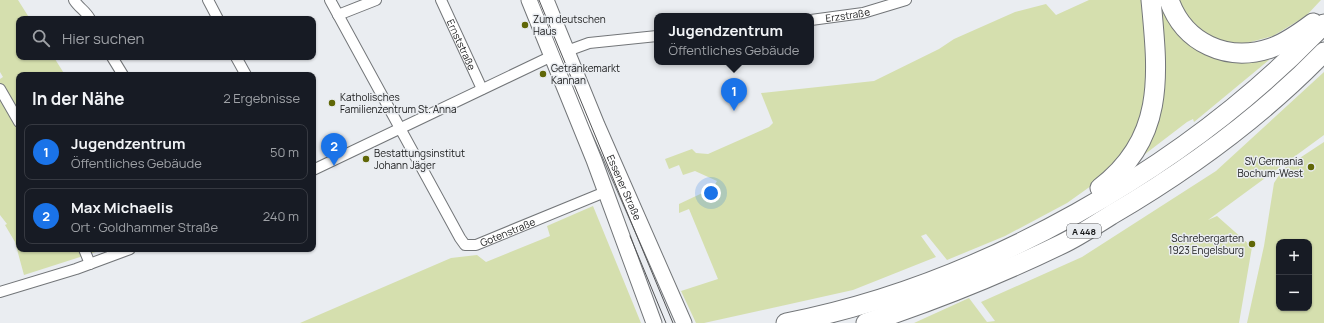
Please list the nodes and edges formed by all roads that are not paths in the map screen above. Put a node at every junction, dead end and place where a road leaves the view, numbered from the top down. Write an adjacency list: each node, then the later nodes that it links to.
1 (74, 0): 13 (street)
2 (208, 0): 14 (street)
3 (330, 0): 11 (street)
4 (376, 0): 11 (street)
5 (440, 0): 26 (street, Ernststraße)
6 (529, 0): 20 (main road, Essener Straße)
7 (546, 0): 18 (main road, Essener Straße)
8 (906, 0): 15 (street, Erzstraße)
9 (1151, 0): 31 (highway)
10 (1168, 0): 12 (highway)
11 (338, 15): 28 (street)
12 (1324, 15)
13 (89, 16)
14 (216, 16)
15 (814, 20)
16 (1324, 24): 31 (highway, A 448)
17 (654, 36): 18 (street)
18 (567, 51): 20 (main road); 36 (main road, Essener Straße)
19 (1324, 52): 39 (highway, A 448)
20 (552, 56): 26 (street); 30 (main road, Essener Straße)
21 (114, 60): 23 (street)
22 (238, 60): 24 (street)
23 (121, 72)
24 (244, 72)
25 (0, 89): 27 (street)
26 (482, 89): 28 (street)
27 (16, 117)
28 (400, 129): 29 (street); 30 (street, Gotenstraße)
29 (316, 169)
30 (605, 192): 37 (main road, Essener Straße)
31 (1009, 247): 38 (highway, A 448)
32 (85, 252): 34 (street)
33 (122, 252): 34 (street)
34 (90, 264): 35 (street)
35 (0, 292)
36 (682, 318)
37 (653, 319)
38 (786, 323)
39 (866, 323)

